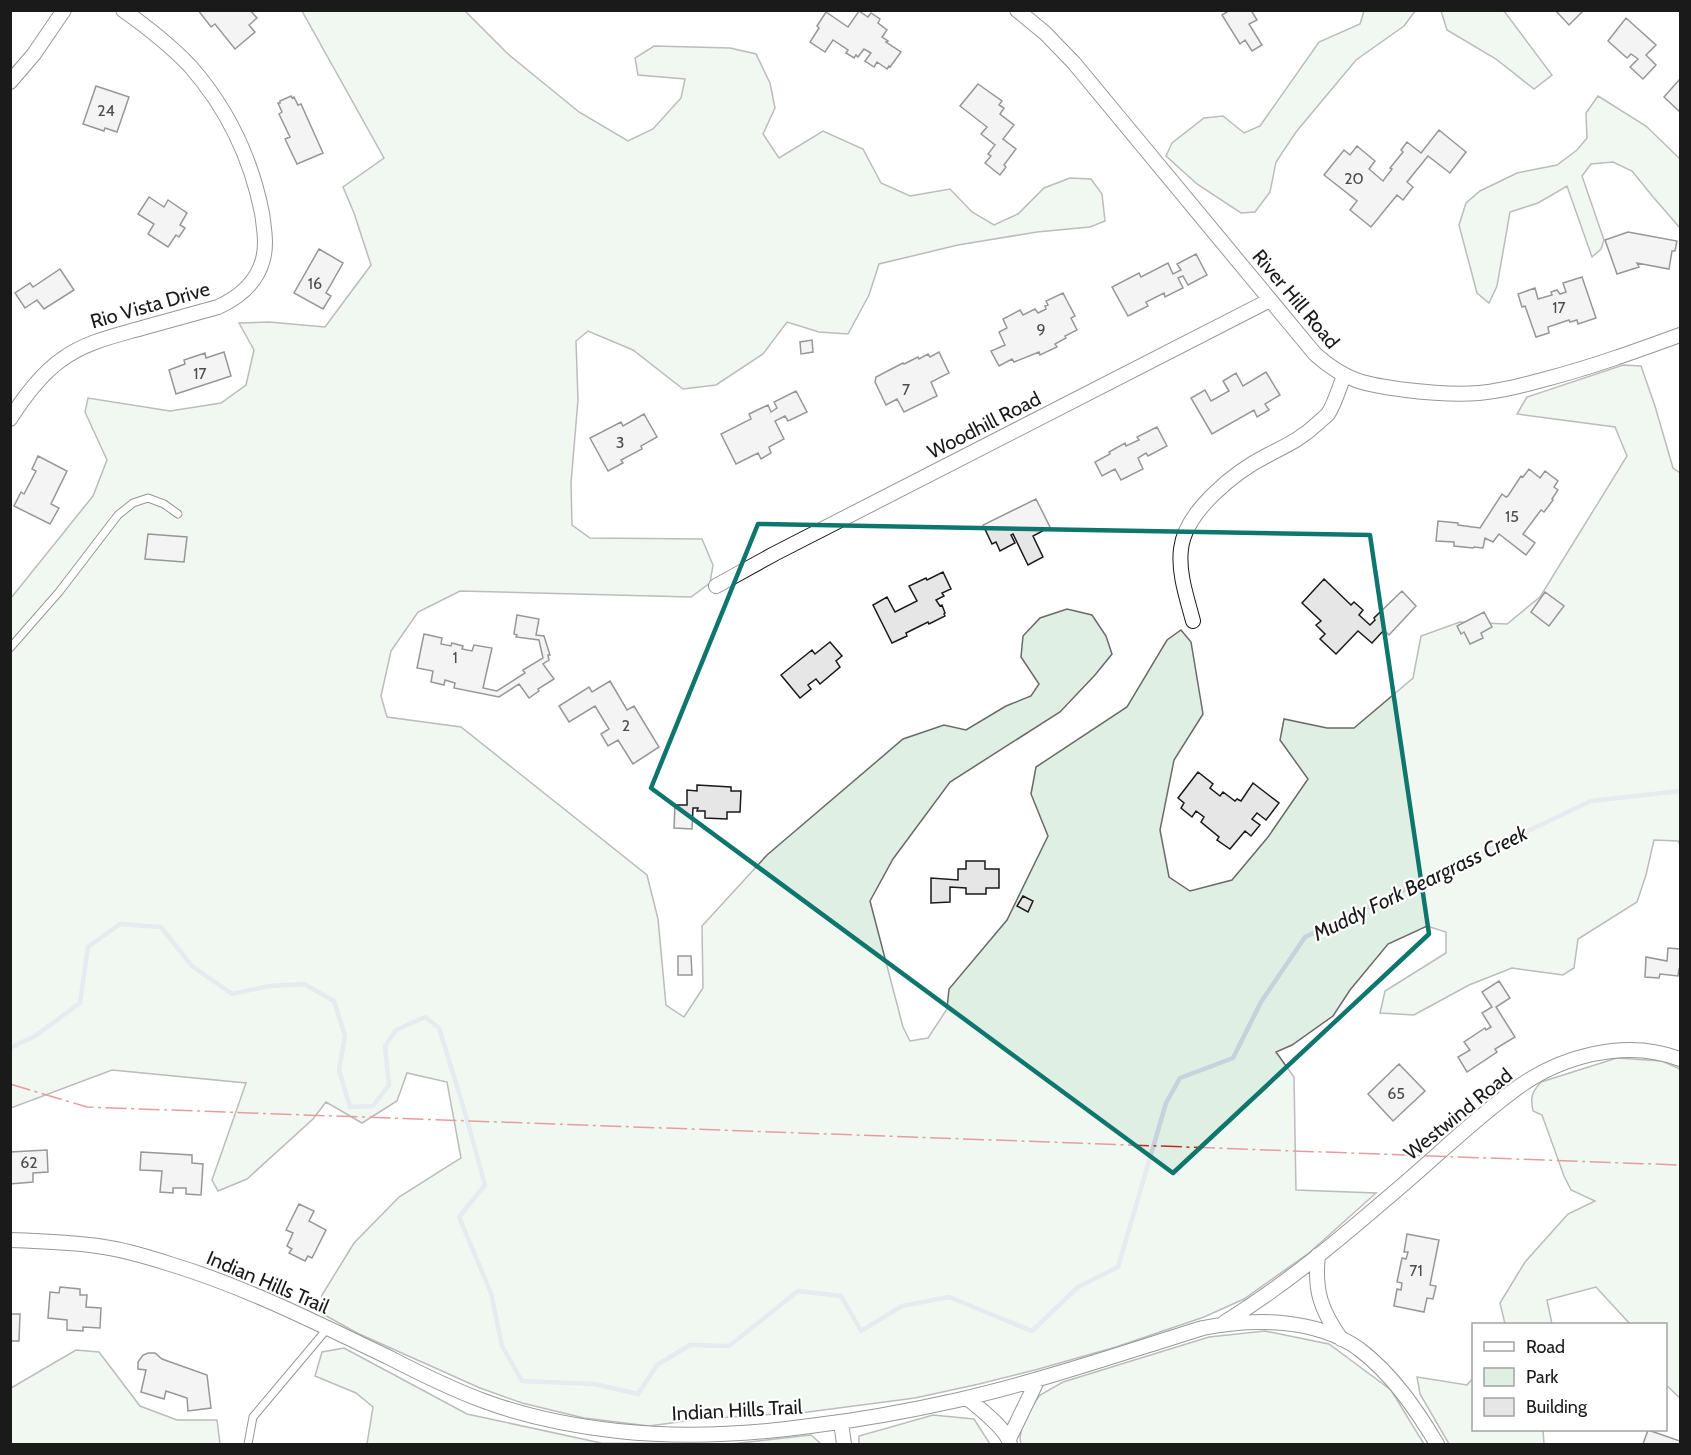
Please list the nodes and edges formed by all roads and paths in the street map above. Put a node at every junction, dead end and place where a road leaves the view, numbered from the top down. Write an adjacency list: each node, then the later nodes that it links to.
1 (64, 10): 4 (street)
2 (123, 10): 8 (street, Rio Vista Drive)
3 (1017, 10): 5 (street, River Hill Road)
4 (10, 82)
5 (1270, 300): 7 (street, River Hill Road); 10 (street, Woodhill Road)
6 (1680, 335): 7 (street, River Hill Road)
7 (1344, 376): 11 (street)
8 (10, 419)
9 (178, 514): 12 (lane)
10 (716, 586)
11 (1193, 621)
12 (10, 648)
13 (1680, 1059): 15 (street, Westwind Road)
14 (10, 1240): 17 (street, Indian Hills Trail)
15 (1318, 1255): 16 (street, Westwind Road); 18 (street)
16 (1221, 1325): 18 (street, Indian Hills Trail); 19 (street, Indian Hills Trail)
17 (327, 1329): 21 (street, Indian Hills Trail); 23 (lane)
18 (1341, 1340): 25 (street, Indian Hills Trail)
19 (1038, 1379): 20 (street, Indian Hills Trail); 22 (street)
20 (967, 1398): 21 (street, Indian Hills Trail); 22 (street)
21 (842, 1422): 24 (street)
22 (1009, 1442)
23 (248, 1444)
24 (844, 1444)
25 (1437, 1444)

